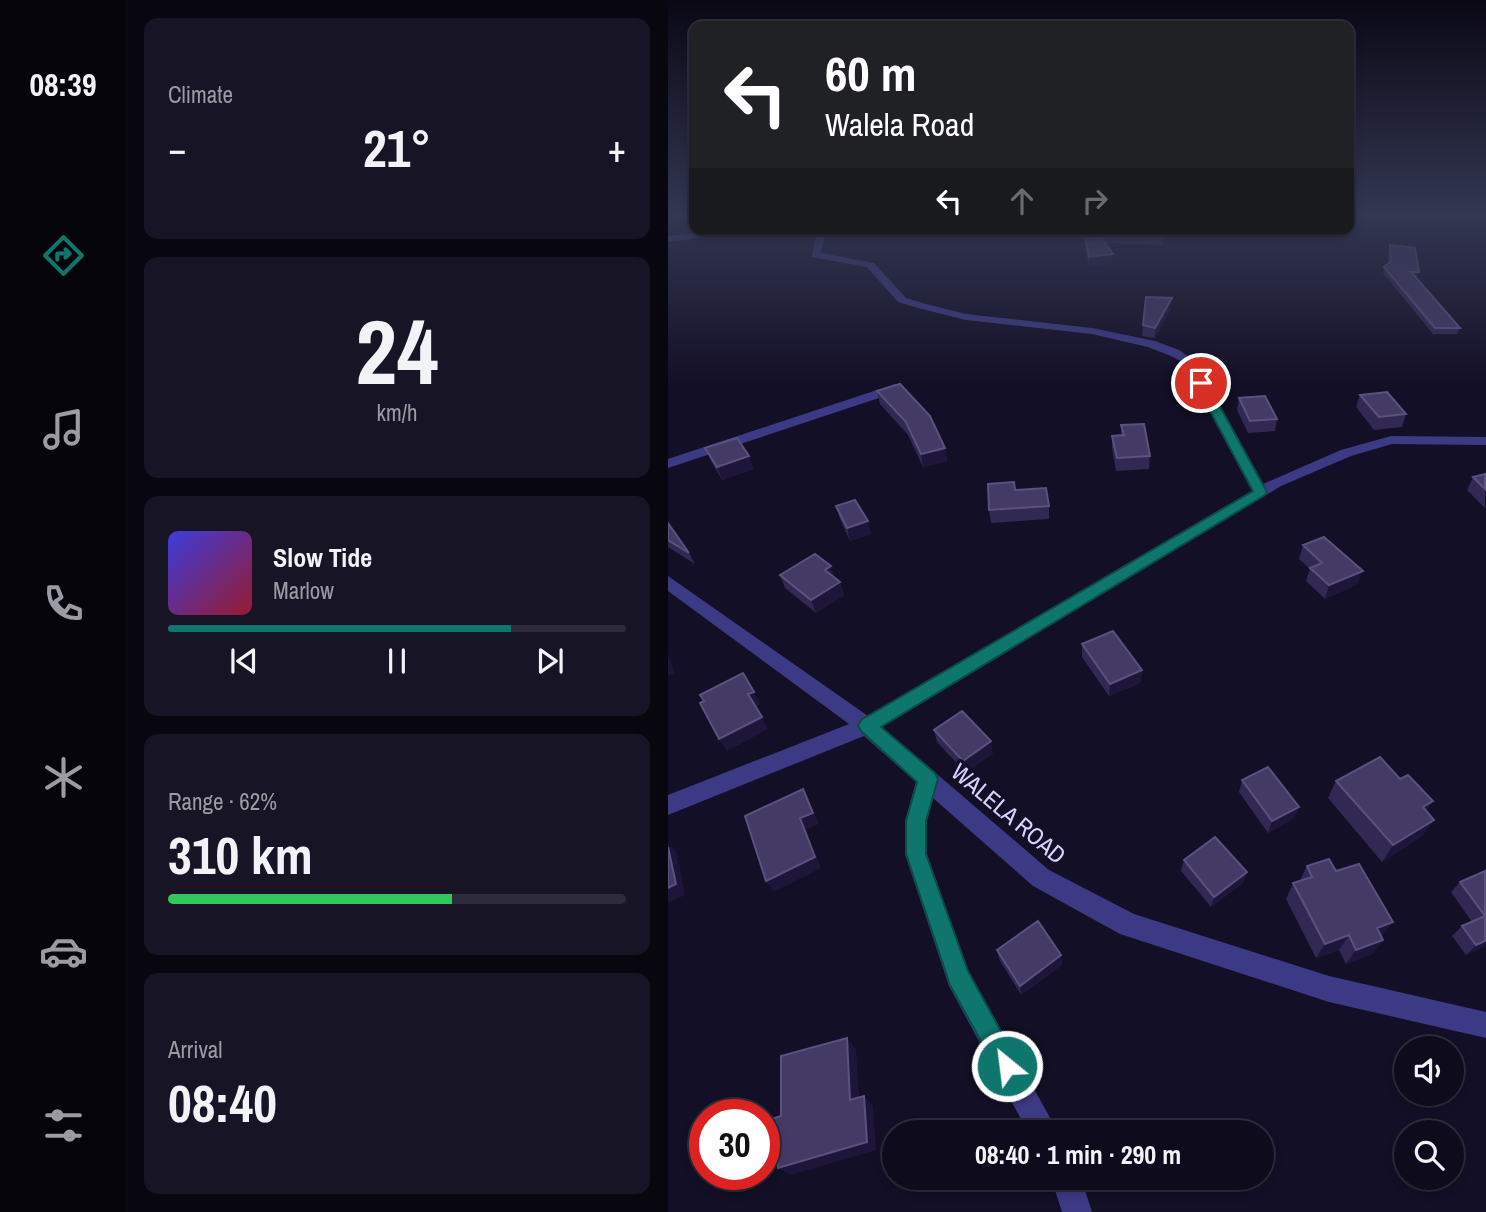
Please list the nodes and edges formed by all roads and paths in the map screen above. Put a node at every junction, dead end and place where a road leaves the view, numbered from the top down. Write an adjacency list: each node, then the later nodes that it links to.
1 (876, 272): 5 (street)
2 (895, 388): 4 (street)
3 (1485, 442): 5 (street)
4 (668, 464)
5 (1260, 492): 7 (street)
6 (668, 583): 7 (street, WALELA ROAD)
7 (867, 726): 8 (street, WALELA ROAD); 9 (street)
8 (928, 779): 10 (street, WALELA ROAD); 11 (street)
9 (668, 805)
10 (1485, 1025)
11 (1037, 1120)
12 (1070, 1190): 13 (street)
13 (1077, 1212)

